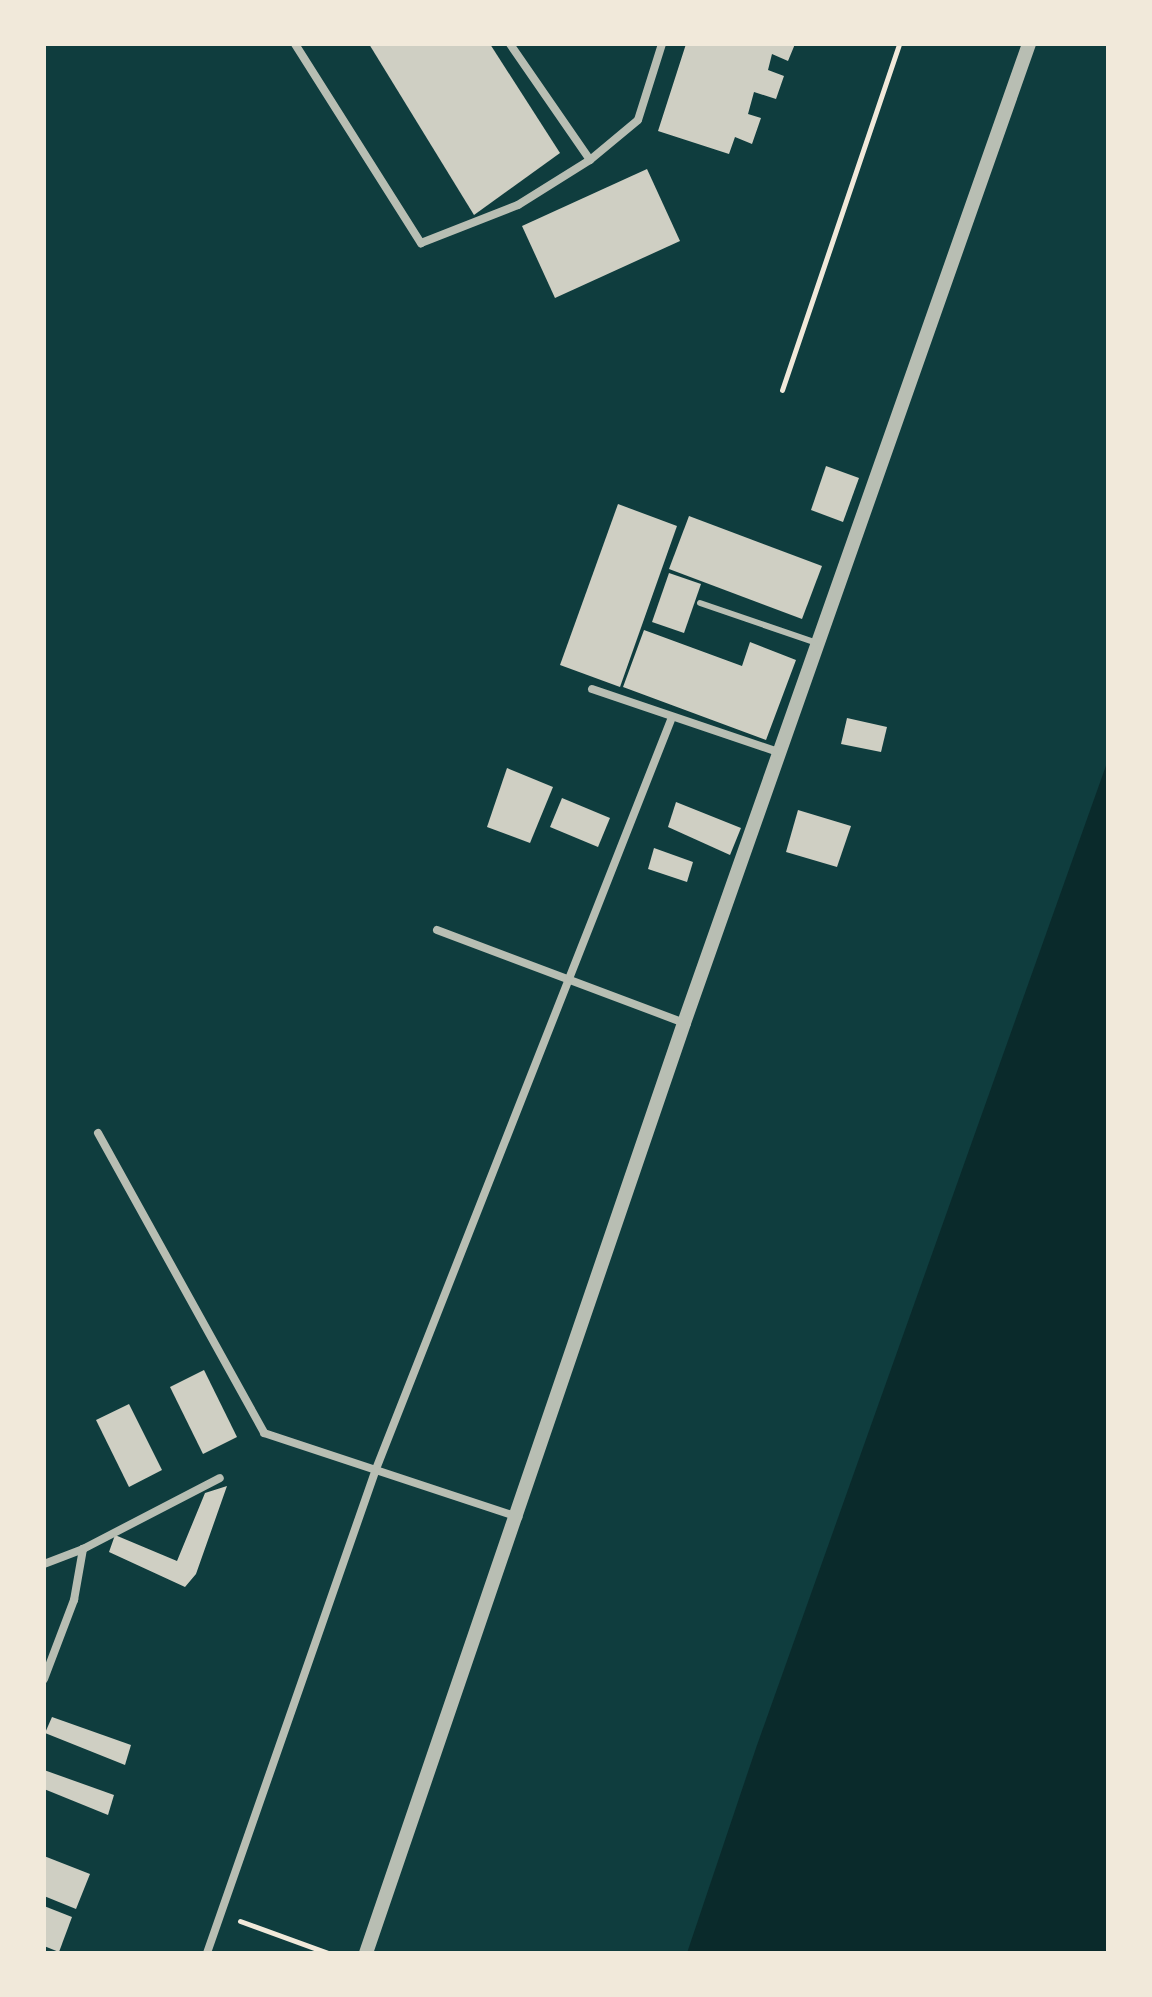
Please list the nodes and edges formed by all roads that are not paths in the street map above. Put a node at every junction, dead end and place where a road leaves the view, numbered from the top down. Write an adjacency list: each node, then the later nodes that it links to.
1 (295, 44): 5 (street)
2 (510, 44): 5 (street)
3 (662, 44): 5 (street)
4 (1029, 44): 7 (street)
5 (590, 160)
6 (700, 603): 7 (lane)
7 (821, 644): 10 (street)
8 (592, 689): 9 (street)
9 (672, 717): 10 (street); 12 (street)
10 (783, 754): 13 (street)
11 (437, 930): 12 (street)
12 (567, 981): 13 (street); 15 (street)
13 (684, 1023): 17 (street)
14 (98, 1133): 15 (street)
15 (376, 1469): 17 (street); 21 (street)
16 (220, 1478): 18 (street)
17 (518, 1517): 22 (street)
18 (83, 1549): 19 (street); 20 (street)
19 (44, 1564)
20 (44, 1679)
21 (207, 1953)
22 (366, 1953)

